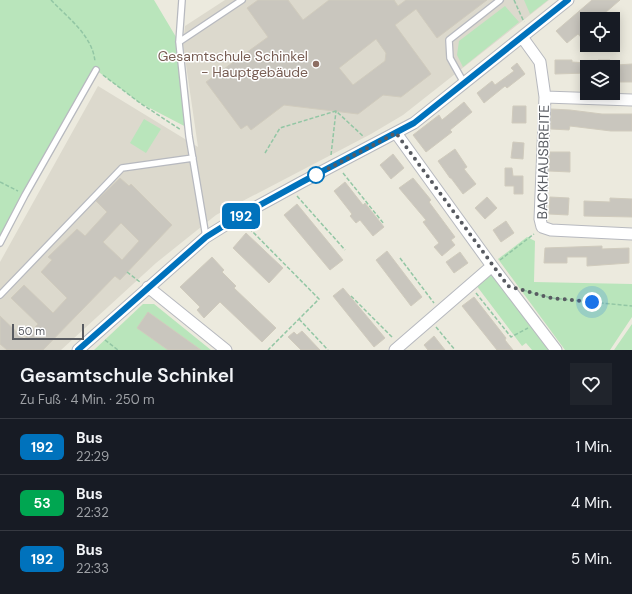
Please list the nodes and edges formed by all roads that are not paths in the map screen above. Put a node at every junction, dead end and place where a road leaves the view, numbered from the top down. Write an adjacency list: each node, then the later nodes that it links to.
1 (182, 0): 6 (lane)
2 (242, 0): 6 (lane)
3 (500, 0): 8 (lane)
4 (568, 0): 5 (street)
5 (526, 34): 8 (street); 9 (street, BACKHAUSBREITE)
6 (179, 42): 12 (lane)
7 (96, 70): 15 (lane)
8 (464, 83): 11 (street)
9 (545, 97): 10 (street, BACKHAUSBREITE); 13 (street, BACKHAUSBREITE)
10 (632, 100)
11 (396, 133): 14 (street); 16 (street)
12 (193, 158): 14 (lane); 18 (lane)
13 (632, 234)
14 (206, 237): 17 (street)
15 (0, 243)
16 (492, 266): 19 (street); 22 (street)
17 (148, 287): 20 (street); 21 (street)
18 (0, 295)
19 (397, 348)
20 (78, 350)
21 (226, 350)
22 (556, 350)

